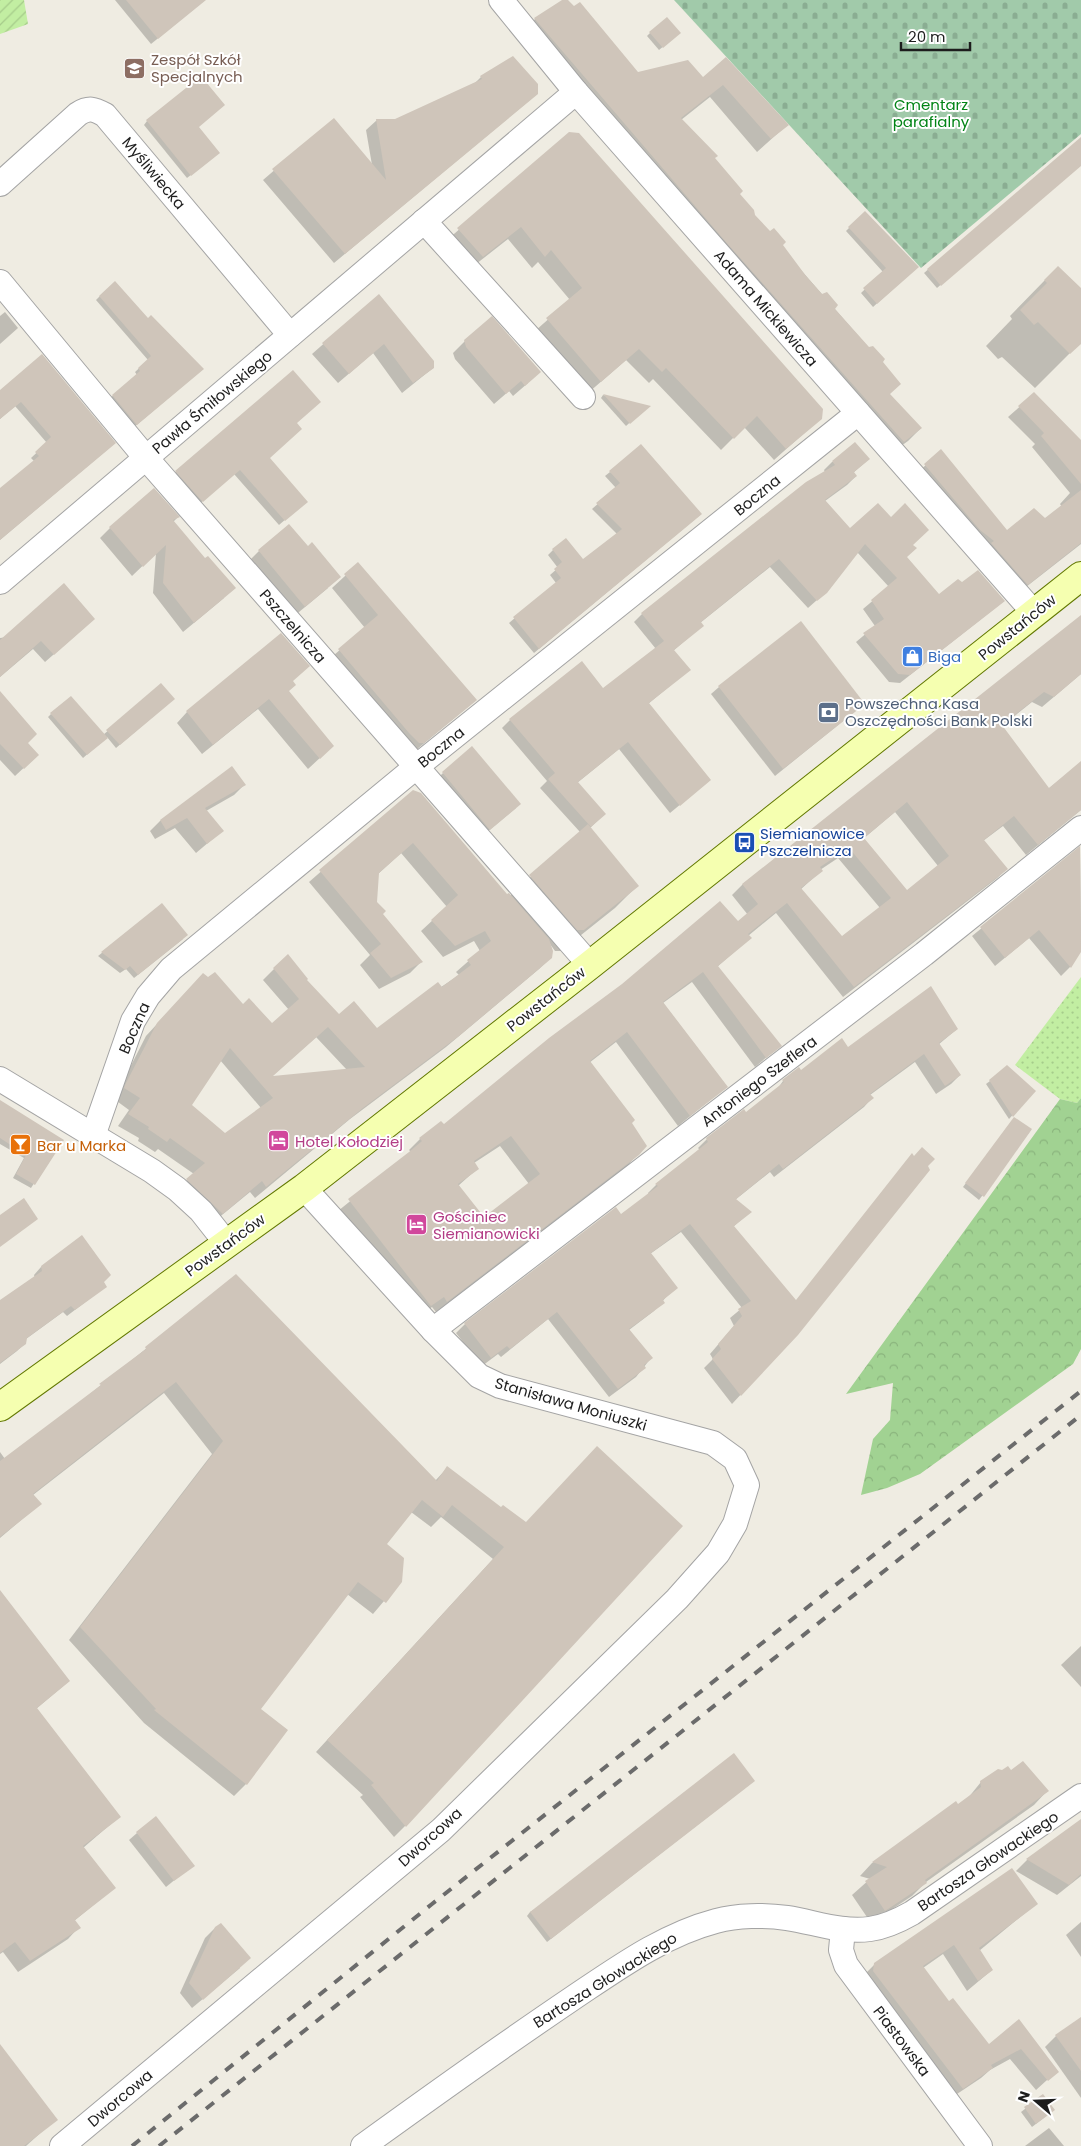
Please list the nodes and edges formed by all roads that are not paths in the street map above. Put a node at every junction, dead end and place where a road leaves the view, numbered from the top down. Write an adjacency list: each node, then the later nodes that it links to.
1 (501, 0): 2 (street, Adama Mickiewicza)
2 (576, 92): 4 (street, Pawła Śmiłowskiego); 8 (street, Adama Mickiewicza)
3 (0, 184): 6 (street, Myśliwiecka)
4 (424, 221): 6 (street, Pawła Śmiłowskiego); 7 (street)
5 (0, 282): 9 (street, Pszczelnicza)
6 (290, 335): 9 (street, Pawła Śmiłowskiego)
7 (583, 397)
8 (858, 413): 12 (street, Adama Mickiewicza); 13 (street, Boczna)
9 (146, 458): 11 (street, Pawła Śmiłowskiego); 13 (street, Pszczelnicza)
10 (1081, 576): 12 (street, Powstańców)
11 (0, 582)
12 (1035, 614): 15 (street, Powstańców)
13 (416, 767): 15 (street, Pszczelnicza); 17 (street, Boczna)
14 (1081, 828): 20 (street, Antoniego Szeflera)
15 (590, 966): 18 (street, Powstańców)
16 (0, 1079): 17 (street)
17 (93, 1136): 19 (street)
18 (304, 1188): 19 (street, Powstańców); 20 (street, Stanisława Moniuszki)
19 (227, 1244): 21 (street, Powstańców)
20 (433, 1330): 22 (street, Stanisława Moniuszki)
21 (0, 1407)
22 (747, 1485): 25 (street, Dworcowa)
23 (1081, 1796): 24 (street, Bartosza Głowackiego)
24 (843, 1928): 26 (street, Bartosza Głowackiego); 27 (street, Piastowska)
25 (62, 2146)
26 (363, 2146)
27 (980, 2146)

